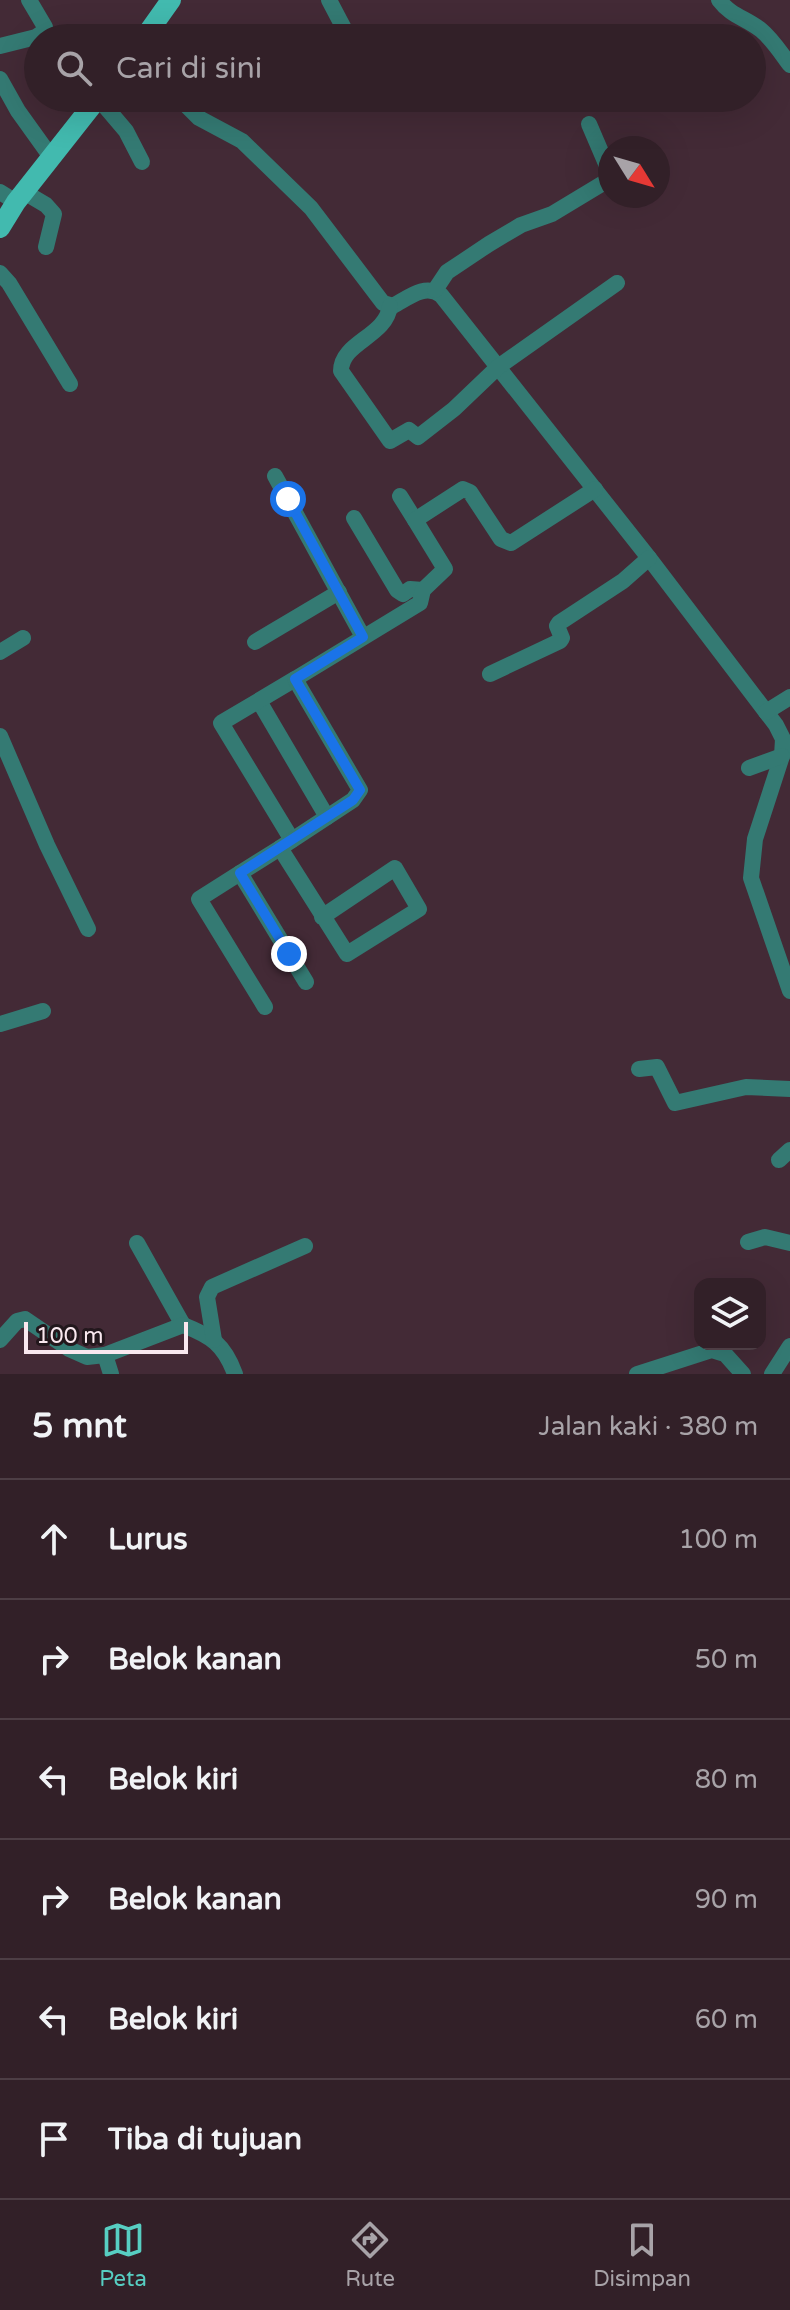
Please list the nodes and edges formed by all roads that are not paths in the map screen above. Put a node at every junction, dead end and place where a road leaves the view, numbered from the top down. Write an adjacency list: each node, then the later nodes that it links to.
1 (29, 0): 5 (street)
2 (171, 0): 6 (main road)
3 (329, 0): 7 (street)
4 (719, 0): 8 (street)
5 (42, 24)
6 (154, 24)
7 (342, 24)
8 (750, 24)
9 (766, 35): 12 (street)
10 (24, 40): 11 (street)
11 (0, 46)
12 (790, 65)
13 (0, 79): 19 (street)
14 (87, 112): 19 (main road)
15 (110, 112): 20 (street)
16 (193, 112): 28 (street)
17 (589, 124): 18 (street)
18 (598, 146)
19 (51, 157): 22 (main road)
20 (142, 162)
21 (598, 184): 27 (street)
22 (13, 196): 23 (main road); 24 (street)
23 (0, 228)
24 (46, 247)
25 (0, 273): 30 (street)
26 (617, 283): 29 (street)
27 (435, 290): 28 (street); 29 (street)
28 (390, 306): 29 (street)
29 (498, 367): 32 (street)
30 (70, 384)
31 (275, 476): 39 (street)
32 (595, 489): 35 (street); 36 (street)
33 (400, 496): 35 (street)
34 (354, 518): 37 (street)
35 (415, 520): 38 (street)
36 (649, 558): 45 (street); 49 (street)
37 (397, 590): 38 (street); 40 (street)
38 (423, 590): 40 (street)
39 (339, 592): 41 (street); 43 (street)
40 (409, 609): 41 (street)
41 (363, 637): 46 (street)
42 (23, 638): 44 (street)
43 (255, 642)
44 (0, 652)
45 (490, 674)
46 (295, 679): 48 (street); 53 (street)
47 (790, 697): 49 (street)
48 (259, 701): 53 (street); 54 (street)
49 (766, 712): 51 (street)
50 (0, 736): 57 (street)
51 (782, 756): 52 (street); 59 (street)
52 (749, 768)
53 (327, 817): 54 (street)
54 (286, 844): 55 (street); 56 (street)
55 (240, 873): 58 (street); 60 (street)
56 (322, 917): 56 (street)
57 (88, 929)
58 (306, 982)
59 (790, 991)
60 (265, 1007)
61 (43, 1011): 62 (street)
62 (0, 1024)
63 (639, 1069): 64 (street)
64 (790, 1089)
65 (748, 1242): 67 (street)
66 (137, 1243): 69 (street)
67 (790, 1243)
68 (305, 1246): 71 (street)
69 (183, 1325): 71 (street); 73 (street)
70 (0, 1340): 73 (street)
71 (214, 1340): 75 (street)
72 (790, 1346): 78 (street)
73 (105, 1355): 74 (street)
74 (111, 1374)
75 (235, 1374)
76 (637, 1374): 77 (street)
77 (743, 1374)
78 (772, 1374)

